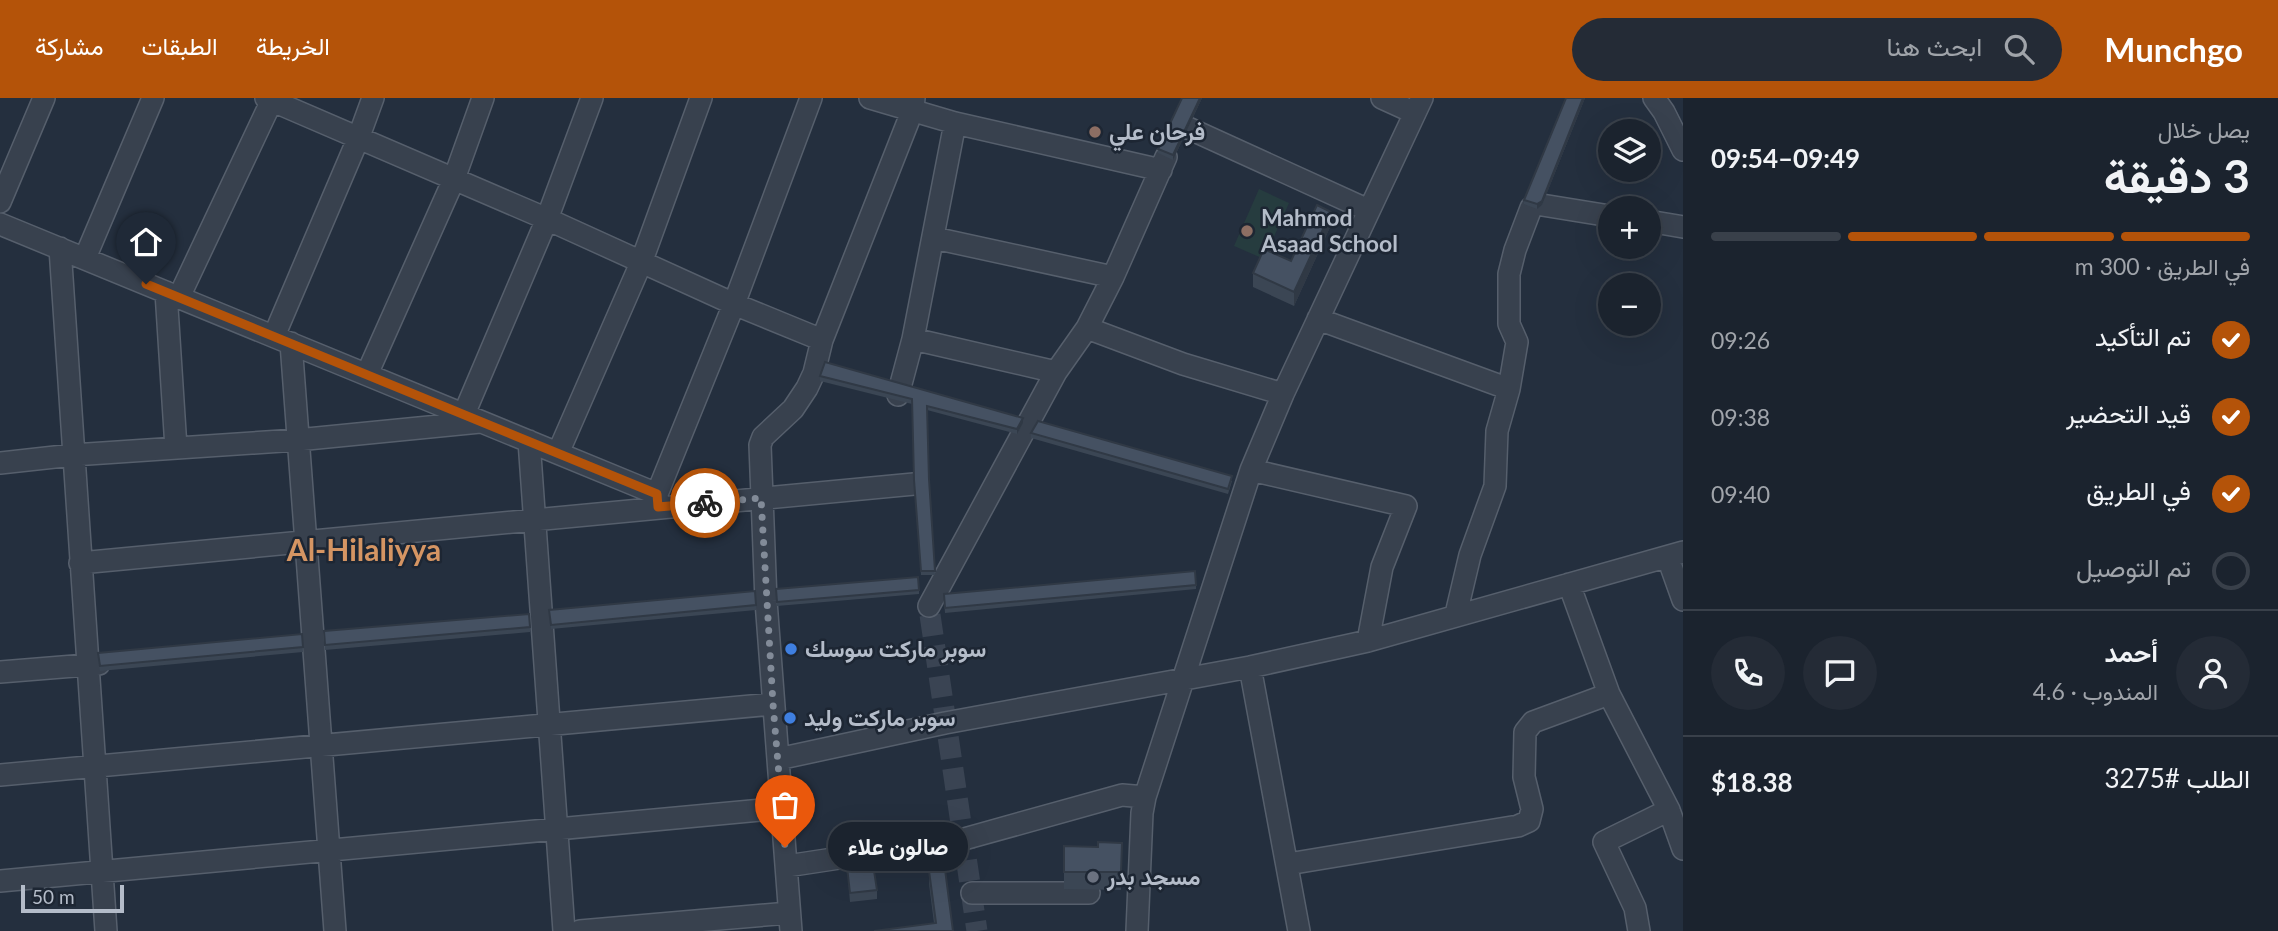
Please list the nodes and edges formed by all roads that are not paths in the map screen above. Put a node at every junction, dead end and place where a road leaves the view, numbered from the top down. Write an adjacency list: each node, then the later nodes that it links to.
1 (44, 98): 19 (street)
2 (153, 98): 28 (street)
3 (373, 98): 16 (street)
4 (483, 98): 18 (street)
5 (592, 98): 22 (street)
6 (701, 98): 29 (street)
7 (811, 98): 32 (street)
8 (870, 98): 12 (street)
9 (1382, 98): 13 (street)
10 (1654, 98): 17 (street)
11 (268, 99): 16 (street); 31 (street)
12 (914, 104): 14 (street); 37 (street)
13 (1418, 106): 20 (street)
14 (955, 123): 26 (street); 30 (street)
15 (1188, 128): 20 (street)
16 (358, 139): 18 (street); 35 (street)
17 (1683, 150)
18 (454, 179): 22 (street); 39 (street)
19 (0, 202)
20 (1368, 209): 33 (street)
21 (1598, 215): 40 (street)
22 (547, 219): 29 (street); 43 (street)
23 (0, 224): 27 (street)
24 (1661, 224): 25 (street)
25 (1683, 227)
26 (934, 238): 30 (street); 36 (street)
27 (60, 248): 28 (street); 48 (street)
28 (85, 258): 31 (street)
29 (641, 263): 32 (street); 47 (street)
30 (1113, 277): 34 (street)
31 (173, 294): 35 (street); 46 (street)
32 (734, 304): 37 (street); 53 (street)
33 (1318, 319): 40 (street); 41 (street)
34 (1087, 328): 38 (street); 41 (street)
35 (282, 339): 39 (street); 44 (street)
36 (914, 339): 38 (street); 42 (street)
37 (822, 340): 52 (street)
38 (1056, 372): 59 (street)
39 (367, 374): 43 (street)
40 (1509, 390): 61 (street)
41 (1283, 394): 50 (street)
42 (898, 395)
43 (473, 418): 44 (street); 45 (street)
44 (297, 440): 46 (street); 55 (street)
45 (529, 441): 47 (street); 54 (street)
46 (176, 448): 48 (street)
47 (558, 453): 53 (street)
48 (73, 455): 49 (street); 57 (street)
49 (0, 463)
50 (1251, 470): 62 (street); 66 (street)
51 (914, 484): 52 (street)
52 (761, 498): 53 (street); 68 (street)
53 (657, 500): 54 (street)
54 (534, 520): 55 (street); 69 (street)
55 (304, 541): 57 (street); 70 (street)
56 (1675, 555): 58 (street); 60 (street)
57 (80, 562): 63 (street)
58 (1569, 584): 61 (street); 67 (street)
59 (930, 596)
60 (1683, 600)
61 (1456, 614): 62 (street)
62 (1368, 641): 64 (street)
63 (93, 664): 65 (street); 72 (street)
64 (1250, 667): 66 (street); 80 (street)
65 (0, 672)
66 (1182, 679): 71 (street); 74 (street)
67 (1609, 694): 76 (street); 80 (street)
68 (773, 704): 69 (street); 71 (street)
69 (549, 725): 70 (street); 77 (street)
70 (320, 746): 72 (street); 79 (street)
71 (778, 759): 75 (street)
72 (94, 766): 73 (street); 82 (street)
73 (0, 775)
74 (1145, 797): 81 (street); 91 (street)
75 (782, 808): 77 (street); 81 (street)
76 (1674, 814): 78 (street); 93 (street)
77 (557, 829): 79 (street); 89 (street)
78 (1683, 849)
79 (328, 850): 82 (street); 88 (street)
80 (1288, 864): 92 (street)
81 (787, 866): 86 (street)
82 (102, 872): 83 (street); 87 (street)
83 (0, 881)
84 (972, 893): 85 (street)
85 (1089, 893)
86 (790, 922): 90 (street)
87 (106, 931)
88 (335, 931)
89 (564, 931)
90 (580, 931)
91 (1137, 931)
92 (1299, 931)
93 (1639, 931)

